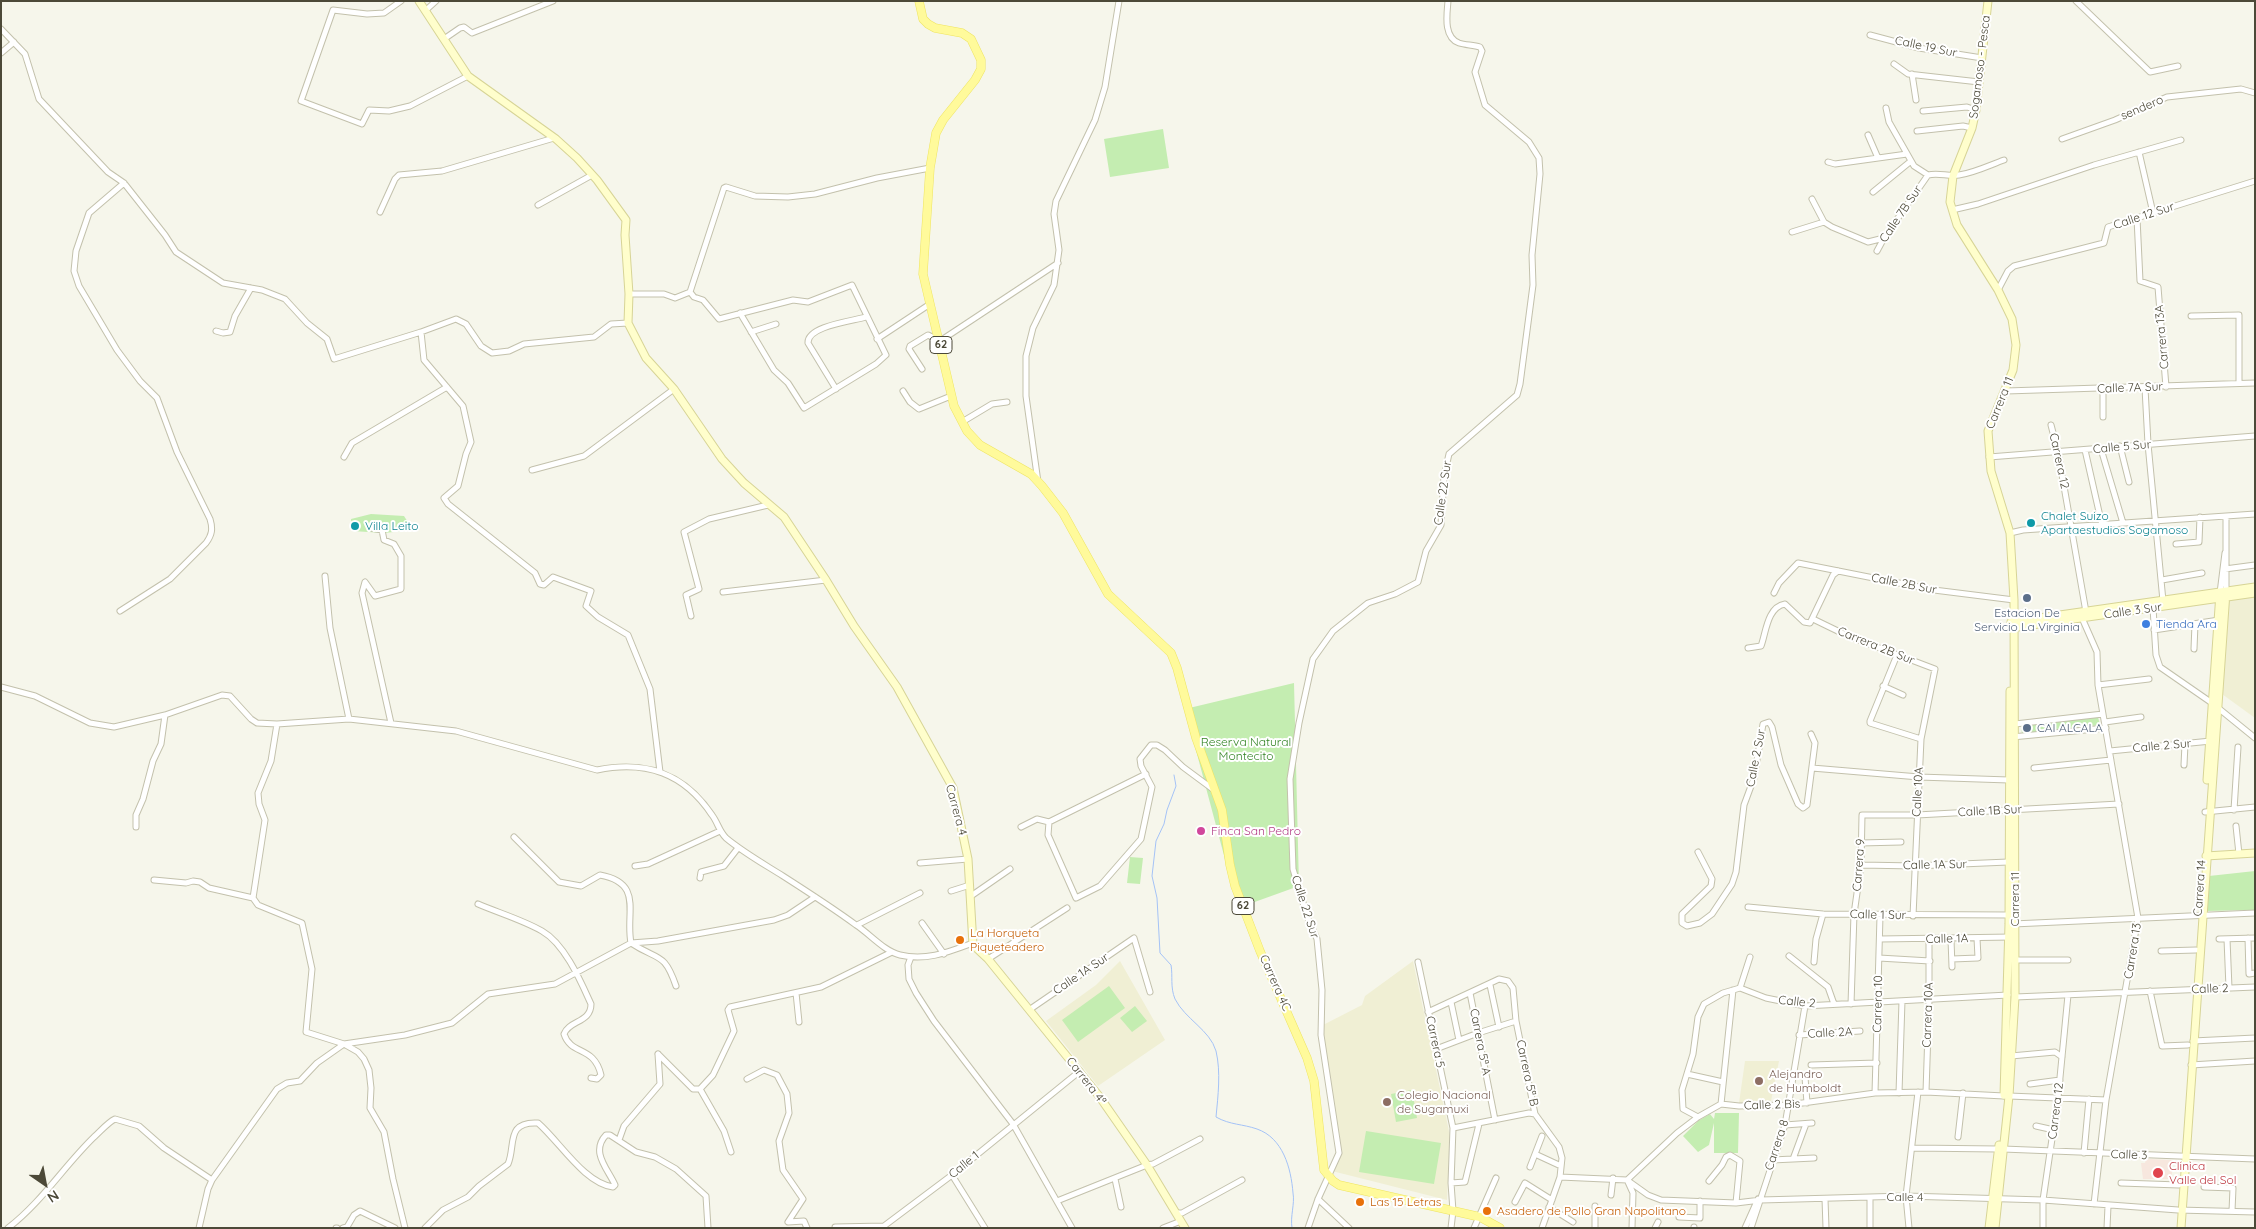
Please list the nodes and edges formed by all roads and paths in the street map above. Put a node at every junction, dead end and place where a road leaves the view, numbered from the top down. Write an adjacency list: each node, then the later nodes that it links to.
1 (401, 1): 20 (street)
2 (419, 1): 10 (street)
3 (436, 1): 10 (street)
4 (553, 1): 13 (street)
5 (919, 1): 39 (main road, 62)
6 (1119, 1): 56 (street)
7 (1448, 1): 340 (street, Calle 22 Sur)
8 (1988, 1): 16 (street, Sogamoso - Pesca)
9 (2076, 1): 18 (street)
10 (425, 11): 13 (street)
11 (1, 29): 14 (street)
12 (1870, 35): 16 (street, Calle 19 Sur)
13 (444, 39): 20 (street)
14 (14, 42): 15 (street); 44 (street)
15 (1, 53)
16 (1982, 58): 21 (street, Sogamoso - Pesca)
17 (1894, 64): 19 (street)
18 (2178, 66)
19 (1912, 74): 21 (street); 23 (street)
20 (468, 76): 30 (street)
21 (1979, 82): 25 (street, Sogamoso - Pesca)
22 (2255, 93): 31 (street, sendero)
23 (1916, 100)
24 (1886, 108): 34 (street)
25 (1976, 110): 26 (street); 27 (street, Sogamoso - Pesca)
26 (1923, 111)
27 (1972, 128): 28 (street); 42 (street, Sogamoso - Pesca)
28 (1917, 131)
29 (1868, 135): 35 (street)
30 (554, 138): 40 (street); 49 (street)
31 (2062, 139)
32 (2181, 140): 33 (street)
33 (2139, 152): 48 (street); 50 (street)
34 (1908, 154): 35 (street); 38 (street)
35 (1878, 158): 37 (street)
36 (2004, 160): 42 (street)
37 (1828, 162)
38 (1912, 162): 41 (street); 45 (street)
39 (930, 168): 60 (street); 62 (main road, 62)
40 (592, 175): 47 (street); 61 (street)
41 (1928, 175): 42 (street, Calle 7B Sur); 54 (street, Calle 7B Sur)
42 (1953, 176): 48 (street, Sogamoso - Pesca)
43 (2255, 181): 50 (street, Calle 12 Sur)
44 (124, 183): 58 (street); 126 (street)
45 (1873, 192)
46 (1812, 199): 52 (street)
47 (538, 204)
48 (1952, 210): 57 (street, Sogamoso - Pesca)
49 (380, 212)
50 (2153, 213): 51 (street, Calle 12 Sur)
51 (2136, 218): 59 (street, Calle 12 Sur); 77 (street, Carrera 13A)
52 (1824, 222): 53 (street); 54 (street)
53 (1792, 232)
54 (1884, 238): 55 (street, Calle 7B Sur)
55 (1877, 251)
56 (1058, 263): 72 (street); 98 (street)
57 (1986, 270): 59 (street, Carrera 11)
58 (251, 288): 68 (street); 69 (street)
59 (1998, 290): 83 (street, Carrera 11)
60 (690, 292): 61 (street); 63 (street)
61 (629, 297): 66 (street)
62 (930, 304): 71 (street); 72 (main road, 62)
63 (740, 313): 65 (street); 70 (street)
64 (2192, 316): 74 (street)
65 (866, 317): 71 (street); 80 (street)
66 (628, 323): 69 (street); 79 (street, Carrera 4)
67 (776, 324): 70 (street)
68 (216, 331)
69 (422, 332): 76 (street)
70 (751, 332): 80 (street)
71 (877, 339): 80 (street)
72 (940, 342): 73 (street); 84 (main road, 62)
73 (922, 369)
74 (2239, 383): 75 (street, Calle 7A Sur); 77 (street, Calle 7A Sur)
75 (2255, 383)
76 (447, 387): 95 (street); 164 (street)
77 (2166, 387): 78 (street, Calle 7A Sur)
78 (2145, 388): 81 (street, Calle 7A Sur); 90 (street)
79 (674, 389): 97 (street); 100 (street, Carrera 4)
80 (836, 389)
81 (2102, 389): 83 (street, Calle 7A Sur); 86 (street)
82 (904, 391): 84 (street)
83 (2006, 391): 96 (street, Carrera 11)
84 (951, 396): 87 (main road, 62)
85 (1007, 402): 87 (street)
86 (2103, 417)
87 (962, 422): 98 (main road, 62)
88 (2051, 425): 94 (street, Carrera 12)
89 (2255, 436): 90 (street, Calle 5 Sur)
90 (2148, 444): 91 (street, Calle 5 Sur); 104 (street)
91 (2120, 446): 92 (street, Calle 5 Sur); 99 (street)
92 (2101, 449): 93 (street, Calle 5 Sur); 105 (street)
93 (2085, 450): 94 (street, Calle 5 Sur); 106 (street)
94 (2058, 452): 96 (street, Calle 5 Sur); 107 (street, Carrera 12)
95 (344, 457)
96 (1989, 457): 109 (street, Carrera 11)
97 (532, 470)
98 (1038, 482): 168 (main road, 62)
99 (2129, 482)
100 (768, 505): 116 (street, Carrera 4); 128 (street)
101 (2255, 514): 102 (street)
102 (2226, 516): 103 (street); 112 (street, Carrera 14)
103 (2200, 517): 104 (street); 110 (street)
104 (2156, 521): 105 (street); 117 (street)
105 (2122, 523): 106 (street)
106 (2102, 525): 107 (street)
107 (2072, 527): 109 (street); 127 (street)
108 (371, 528): 149 (street)
109 (2010, 532): 123 (street, Carrera 11)
110 (2176, 544)
111 (2255, 565): 112 (street)
112 (2225, 569): 122 (street, Carrera 14)
113 (1838, 571): 120 (street, Calle 2B Sur); 123 (street, Calle 2B Sur); 129 (street)
114 (2202, 573): 117 (street)
115 (325, 576): 147 (street)
116 (826, 580): 119 (street); 189 (street, Carrera 4)
117 (2162, 580): 124 (street)
118 (2255, 587): 122 (street, Calle 3 Sur)
119 (723, 592)
120 (1774, 593)
121 (2255, 593): 122 (street, Calle 3 Sur)
122 (2223, 595): 124 (street, Calle 3 Sur); 125 (street, Calle 3 Sur); 130 (street, Carrera 14); 143 (street, Carrera 14)
123 (2013, 600): 132 (street, Carrera 11)
124 (2163, 601): 127 (street, Calle 3 Sur)
125 (2153, 608): 127 (street, Calle 3 Sur); 133 (street)
126 (120, 611)
127 (2084, 615): 132 (street, Calle 3 Sur); 139 (street, Carrera 13)
128 (691, 616)
129 (1816, 620): 134 (street, Carrera 2B Sur); 136 (street, Carrera 2B Sur)
130 (2219, 620): 131 (street); 143 (street, Carrera 14)
131 (2195, 624): 133 (street); 135 (street)
132 (2013, 625): 150 (street, Carrera 11); 153 (street, Carrera 11)
133 (2154, 630): 143 (street)
134 (1748, 648)
135 (2194, 649)
136 (1897, 655): 137 (street, Carrera 2B Sur); 141 (street)
137 (1935, 669): 155 (street, Calle 10A)
138 (2149, 679): 139 (street)
139 (2098, 685): 144 (street, Carrera 13)
140 (1, 686): 145 (street)
141 (1883, 686): 142 (street); 155 (street)
142 (1903, 695)
143 (2215, 705): 154 (street); 156 (street, Carrera 14)
144 (2103, 714): 150 (street); 151 (street, Carrera 13)
145 (165, 715): 148 (street); 178 (street)
146 (2141, 717): 151 (street)
147 (349, 719): 148 (street); 149 (street)
148 (277, 724): 204 (street)
149 (391, 724): 164 (street)
150 (2015, 724): 153 (street, Carrera 11)
151 (2105, 725): 153 (street); 159 (street, Carrera 13)
152 (1810, 734): 162 (street)
153 (2012, 737): 167 (street, Carrera 11); 171 (street, Carrera 11)
154 (2255, 738)
155 (1921, 740): 166 (street, Calle 10A)
156 (2212, 741): 157 (street, Calle 2 Sur); 173 (street, Carrera 14)
157 (2185, 744): 159 (street, Calle 2 Sur); 161 (street)
158 (2238, 747): 172 (street)
159 (2110, 751): 160 (street, Carrera 13)
160 (2111, 760): 163 (street); 169 (street, Carrera 13)
161 (2184, 765)
162 (1812, 768): 166 (street); 185 (street, Calle 2 Sur)
163 (2034, 768)
164 (660, 772): 180 (street)
165 (1146, 774): 168 (street); 176 (street); 176 (street)
166 (1919, 777): 167 (street); 174 (street, Calle 10A)
167 (2009, 780): 171 (street, Carrera 11)
168 (1215, 791): 340 (main road, Carrera 4C / 62)
169 (2119, 804): 171 (street, Calle 1B Sur); 215 (street, Carrera 13)
170 (2255, 807): 172 (street)
171 (2012, 809): 174 (street, Calle 1B Sur); 190 (street, Carrera 11); 217 (street, Carrera 11)
172 (2234, 810): 173 (street)
173 (2207, 811): 188 (street, Carrera 14); 197 (street, Carrera 14)
174 (1917, 815): 175 (street, Calle 1B Sur); 194 (street, Calle 10A)
175 (1862, 816): 183 (street, Carrera 9)
176 (1049, 822): 179 (street)
177 (2236, 826): 187 (street)
178 (136, 827)
179 (1021, 827)
180 (720, 831): 184 (street); 193 (street)
181 (514, 837): 228 (street)
182 (1900, 842): 183 (street)
183 (1860, 843): 192 (street, Carrera 9)
184 (738, 848): 196 (street); 203 (street)
185 (1698, 852)
186 (2255, 853): 187 (street)
187 (2238, 854): 188 (street)
188 (2206, 856): 197 (street, Carrera 14)
189 (968, 859): 191 (street); 199 (street, Carrera 4)
190 (2008, 862): 194 (street, Calle 1A Sur); 211 (street, Carrera 11)
191 (920, 863)
192 (1861, 865): 194 (street, Calle 1A Sur); 210 (street, Carrera 9)
193 (635, 866)
194 (1915, 866): 213 (street, Calle 10A)
195 (1010, 869): 202 (street)
196 (700, 878)
197 (2202, 879): 214 (street, Carrera 14)
198 (154, 880): 204 (street)
199 (970, 885): 200 (street); 202 (street, Carrera 4)
200 (951, 891)
201 (920, 893): 218 (street)
202 (971, 896): 229 (street, Carrera 4)
203 (814, 897): 218 (street); 228 (street)
204 (253, 898): 280 (street)
205 (478, 904): 246 (street)
206 (1748, 907): 209 (street, Calle 1 Sur)
207 (1067, 908): 238 (street)
208 (2255, 913): 214 (street)
209 (1823, 914): 210 (street, Calle 1 Sur); 244 (street)
210 (1854, 914): 212 (street, Calle 1 Sur); 267 (street, Carrera 9)
211 (2009, 914): 213 (street, Calle 1 Sur); 217 (street, Carrera 11)
212 (1880, 916): 213 (street, Calle 1 Sur); 227 (street, Carrera 10)
213 (1913, 916)
214 (2200, 916): 215 (street); 230 (street, Carrera 14); 254 (street, Carrera 14)
215 (2138, 918): 217 (street); 256 (street, Carrera 13)
216 (922, 923): 233 (street)
217 (2012, 924): 219 (street, Carrera 11)
218 (857, 925): 232 (street)
219 (2012, 936): 220 (street, Calle 1A); 240 (street, Carrera 11); 261 (street, Carrera 11)
220 (1977, 938): 224 (street, Calle 1A); 239 (street)
221 (2248, 938): 222 (street); 226 (street); 247 (street)
222 (2255, 938)
223 (1929, 939): 224 (street, Calle 1A); 227 (street, Calle 1A); 242 (street, Carrera 10A)
224 (1951, 939): 239 (street)
225 (2220, 939): 226 (street)
226 (2227, 939): 252 (street)
227 (1880, 940): 237 (street, Carrera 10)
228 (631, 943): 246 (street); 249 (street)
229 (973, 945): 233 (street); 238 (street, Carrera 4ª)
230 (2196, 950): 231 (street); 254 (street, Carrera 14)
231 (2161, 951)
232 (892, 952): 236 (street); 258 (street)
233 (944, 954): 236 (street)
234 (1750, 956): 251 (street)
235 (1789, 956): 266 (street)
236 (911, 957): 313 (street)
237 (1878, 958): 242 (street, Calle 1A); 265 (street, Carrera 10)
238 (988, 959): 269 (street, Carrera 4ª)
239 (1952, 959): 245 (street)
240 (2015, 960): 241 (street); 261 (street, Carrera 11)
241 (2068, 960)
242 (1930, 961): 262 (street, Carrera 10A)
243 (1418, 962): 270 (street, Carrera 5)
244 (1814, 962)
245 (1952, 967)
246 (577, 972): 280 (street); 291 (street)
247 (2252, 974)
248 (1490, 985): 259 (street); 271 (street, Carrera 5ª B); 273 (street)
249 (676, 986)
250 (2255, 987): 252 (street, Calle 2)
251 (1740, 988): 253 (street); 268 (street, Calle 2)
252 (2229, 988): 254 (street, Calle 2)
253 (1733, 990): 289 (street); 294 (street)
254 (2194, 990): 257 (street, Calle 2); 279 (street, Carrera 14)
255 (1150, 992): 269 (street, Calle 1A Sur)
256 (2126, 992): 257 (street, Calle 2); 260 (street, Calle 2); 305 (street, Carrera 13)
257 (2150, 992): 279 (street)
258 (796, 993): 272 (street); 296 (street)
259 (1470, 993): 264 (street); 275 (street, Carrera 5ª A)
260 (2068, 995): 261 (street, Calle 2); 283 (street, Carrera 12)
261 (2012, 996): 262 (street, Calle 2); 282 (street, Carrera 11); 302 (street, Carrera 11)
262 (1929, 1000): 263 (street, Calle 2); 298 (street, Carrera 10A)
263 (1902, 1001): 265 (street, Calle 2); 300 (street)
264 (1451, 1002): 270 (street); 278 (street)
265 (1878, 1002): 267 (street, Calle 2); 285 (street, Carrera 10)
266 (1834, 1004): 267 (street, Calle 2); 268 (street, Calle 2)
267 (1851, 1004)
268 (1805, 1006): 276 (street, Carrera 8)
269 (1028, 1010): 288 (street, Carrera 4ª)
270 (1428, 1012): 281 (street, Carrera 5)
271 (1516, 1021): 273 (street); 309 (street, Carrera 5ª B)
272 (799, 1022)
273 (1499, 1026): 275 (street)
274 (1860, 1032): 276 (street, Calle 2A)
275 (1478, 1033): 278 (street); 311 (street, Carrera 5ª A)
276 (1799, 1035): 308 (street, Carrera 8)
277 (2255, 1038): 279 (street)
278 (1459, 1040): 281 (street)
279 (2190, 1043): 287 (street, Carrera 14); 331 (street, Carrera 14)
280 (344, 1044): 345 (street); 386 (street)
281 (1436, 1049): 318 (street, Carrera 5)
282 (2011, 1056): 283 (street); 302 (street, Carrera 11)
283 (2062, 1056): 293 (street, Carrera 12)
284 (2255, 1061): 287 (street)
285 (1877, 1063): 286 (street); 299 (street, Carrera 10)
286 (1811, 1065)
287 (2191, 1066): 331 (street, Carrera 14)
288 (1080, 1071): 313 (street, Calle 1); 336 (street, Carrera 4ª)
289 (1687, 1074): 294 (street); 310 (street)
290 (1805, 1077): 306 (street)
291 (591, 1078)
292 (747, 1079): 389 (street)
293 (2060, 1080): 295 (street); 303 (street, Carrera 12)
294 (1723, 1082): 307 (street)
295 (2030, 1084)
296 (700, 1089): 323 (street); 326 (street)
297 (1918, 1092): 298 (street, Calle 2 Bis); 300 (street, Calle 2 Bis); 324 (street)
298 (1926, 1092): 301 (street, Calle 2 Bis)
299 (1875, 1093): 300 (street, Calle 2 Bis); 306 (street, Calle 2 Bis)
300 (1899, 1093)
301 (1963, 1093): 302 (street, Calle 2 Bis); 321 (street)
302 (2006, 1096): 303 (street, Calle 2 Bis); 325 (street, Carrera 11)
303 (2058, 1098): 304 (street, Calle 2 Bis); 319 (street, Carrera 12)
304 (2089, 1099): 305 (street, Calle 2 Bis); 329 (street)
305 (2106, 1100): 330 (street, Carrera 13)
306 (1807, 1103): 308 (street, Calle 2 Bis)
307 (1721, 1104): 308 (street, Calle 2 Bis); 310 (street)
308 (1788, 1105): 316 (street, Carrera 8)
309 (1535, 1114): 311 (street); 337 (street, Carrera 5ª B)
310 (1698, 1117): 347 (street)
311 (1495, 1120): 314 (street)
312 (1812, 1123): 315 (street)
313 (1013, 1124): 339 (street, Calle 1); 362 (street)
314 (1479, 1124): 318 (street); 349 (street)
315 (1806, 1124): 316 (street); 333 (street)
316 (1785, 1125): 335 (street, Carrera 8)
317 (2036, 1126): 319 (street)
318 (1453, 1128): 349 (street, Carrera 5)
319 (2054, 1130): 327 (street, Carrera 12)
320 (1542, 1136): 328 (street)
321 (1958, 1137)
322 (1200, 1139): 336 (street)
323 (619, 1140): 387 (street); 388 (street)
324 (1913, 1148): 325 (street, Calle 3); 354 (street)
325 (2001, 1149): 327 (street, Calle 3); 359 (street, Carrera 11)
326 (731, 1152)
327 (2050, 1152): 329 (street, Calle 3); 361 (street, Carrera 12)
328 (1535, 1154): 337 (street); 338 (street)
329 (2084, 1154): 330 (street, Calle 3)
330 (2099, 1154): 331 (street, Calle 3); 366 (street, Carrera 13)
331 (2182, 1157): 334 (street, Calle 3); 351 (street, Carrera 14); 371 (street, Carrera 14)
332 (1814, 1158): 333 (street)
333 (1793, 1159): 335 (street)
334 (2255, 1159)
335 (1772, 1160): 356 (street, Carrera 8)
336 (1147, 1165): 344 (street); 375 (street, Carrera 4ª)
337 (1560, 1166): 341 (street, Carrera 5ª B)
338 (1530, 1167)
339 (952, 1175): 381 (street, Calle 1); 390 (street)
340 (1328, 1176): 357 (street); 372 (main road)
341 (1560, 1177): 343 (street, Calle 4); 360 (street, Carrera 5ª B)
342 (1496, 1178): 376 (street)
343 (1613, 1178): 347 (street, Calle 4); 353 (street)
344 (1115, 1179): 362 (street); 367 (street)
345 (212, 1180): 382 (street); 383 (street)
346 (1242, 1180): 375 (street)
347 (1627, 1180): 363 (street, Calle 4); 400 (street)
348 (1709, 1181): 365 (street)
349 (1451, 1183): 372 (street, Carrera 5)
350 (2121, 1184): 351 (street)
351 (2179, 1185): 371 (street, Carrera 14)
352 (2204, 1187): 373 (street)
353 (1611, 1195)
354 (1906, 1196): 355 (street, Calle 4); 359 (street, Calle 4); 405 (street)
355 (1870, 1197): 358 (street, Calle 4); 404 (street)
356 (1760, 1198): 358 (street, Calle 4); 365 (street, Calle 4); 401 (street, Carrera 8); 402 (street, Carrera 8)
357 (1318, 1199): 393 (street); 394 (street)
358 (1825, 1199): 403 (street)
359 (1995, 1199): 361 (street, Calle 4); 406 (street, Carrera 11); 407 (street, Carrera 11)
360 (1552, 1200): 364 (street); 370 (street, Carrera 5ª B)
361 (2043, 1200): 366 (street, Calle 4); 408 (street, Carrera 12)
362 (1057, 1201): 391 (street)
363 (1700, 1201): 365 (street, Calle 4); 377 (street)
364 (1515, 1202)
365 (1736, 1203)
366 (2094, 1204): 369 (street, Calle 4)
367 (1121, 1206)
368 (1595, 1206): 399 (street)
369 (2108, 1206): 371 (street, Calle 4); 409 (street)
370 (1549, 1207): 378 (street); 398 (street, Carrera 5ª B)
371 (2180, 1210): 373 (street, Calle 4); 410 (street, Carrera 14); 411 (street, Carrera 14)
372 (1453, 1211): 376 (main road); 395 (street, Carrera 5)
373 (2232, 1211): 374 (street, Calle 4)
374 (2255, 1212)
375 (1177, 1213): 379 (street, Carrera 4ª)
376 (1480, 1217): 396 (street); 397 (main road)
377 (1679, 1217)
378 (1573, 1222)
379 (1183, 1224): 392 (street)
380 (835, 1227): 381 (street, Calle 1)
381 (879, 1227)
382 (8, 1228)
383 (199, 1228)
384 (343, 1228): 385 (street)
385 (395, 1228)
386 (405, 1228)
387 (425, 1228)
388 (708, 1228)
389 (807, 1228)
390 (985, 1228)
391 (1072, 1228)
392 (1162, 1228)
393 (1308, 1228)
394 (1348, 1228)
395 (1451, 1228)
396 (1474, 1228)
397 (1500, 1228)
398 (1542, 1228)
399 (1595, 1228)
400 (1632, 1228)
401 (1745, 1228)
402 (1751, 1228)
403 (1826, 1228)
404 (1870, 1228)
405 (1909, 1228)
406 (1989, 1228)
407 (1995, 1228)
408 (2043, 1228)
409 (2107, 1228)
410 (2176, 1228)
411 (2180, 1228)

